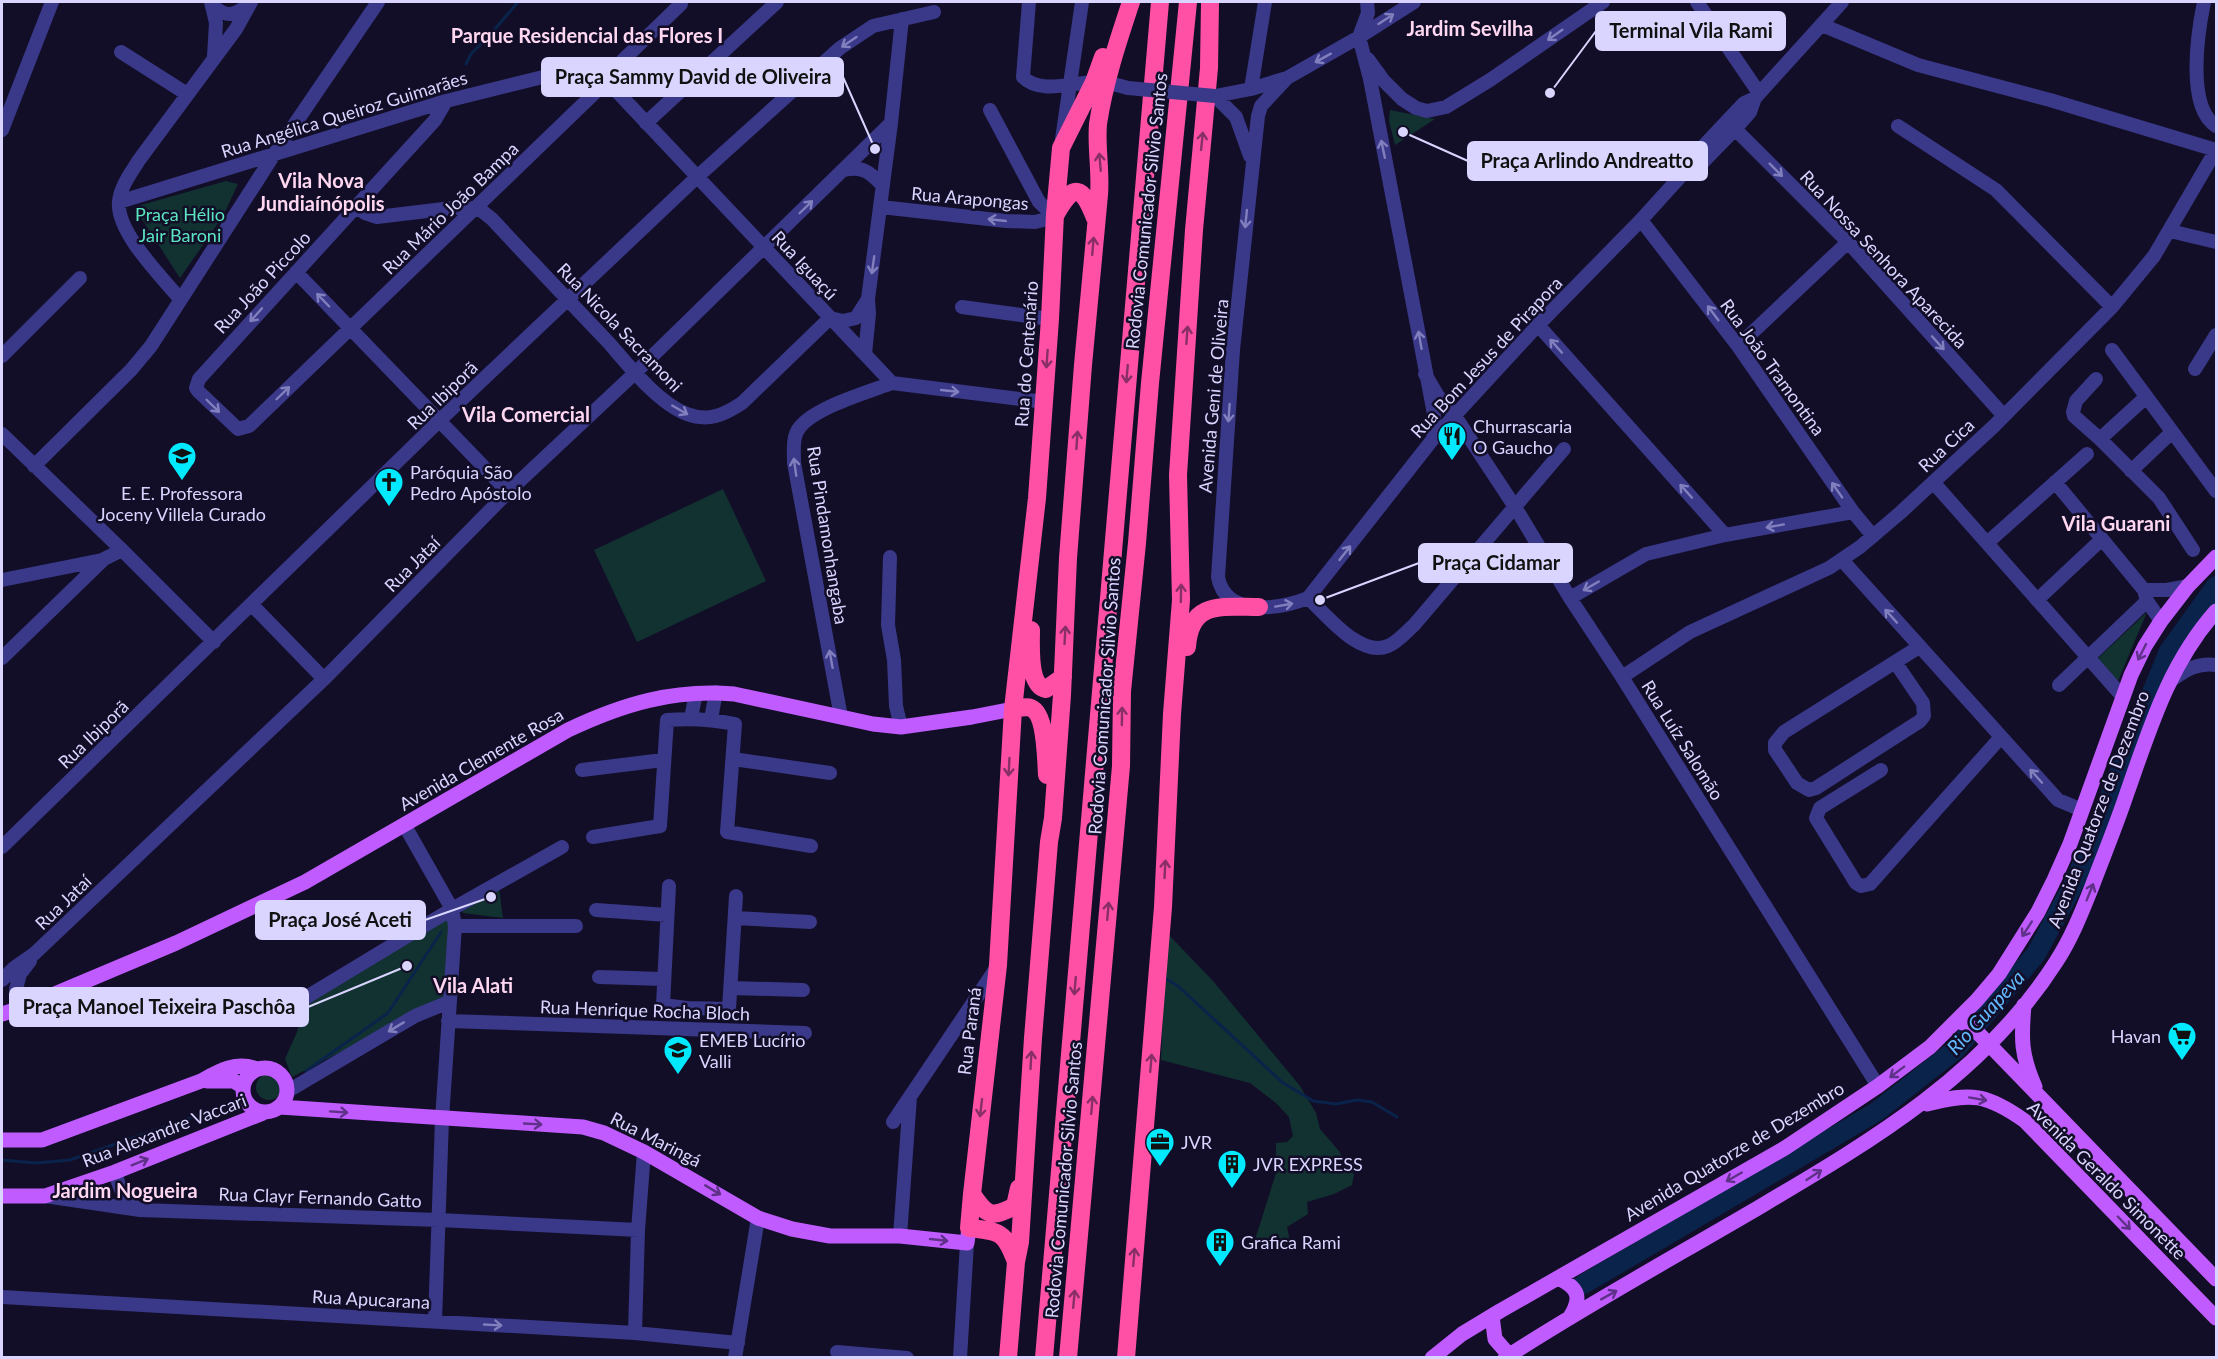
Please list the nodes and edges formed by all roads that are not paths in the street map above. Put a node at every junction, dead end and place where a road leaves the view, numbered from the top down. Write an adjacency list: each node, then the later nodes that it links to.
1 (52, 2): 46 (street)
2 (251, 2): 19 (street); 26 (street)
3 (378, 2): 49 (street)
4 (777, 2): 41 (street)
5 (1029, 2): 32 (street)
6 (1082, 2): 32 (street, Rua do Centenário)
7 (1121, 2): 31 (highway)
8 (1131, 2): 31 (highway)
9 (1160, 2): 237 (highway, Rodovia Comunicador Silvio Santos, one-way to 237)
10 (1188, 2): 238 (highway, Rodovia Comunicador Silvio Santos, one-way to 10)
11 (1210, 2): 143 (highway, one-way to 11)
12 (1265, 2): 34 (street)
13 (1367, 2): 24 (street)
14 (1414, 2): 24 (street, one-way to 14)
15 (1603, 2): 27 (street, one-way to 27)
16 (1697, 2): 36 (street)
17 (1842, 2): 23 (street, Rua Bom Jesus de Pirapora)
18 (2204, 2): 45 (street)
19 (212, 4): 26 (street)
20 (681, 4): 30 (street, Rua Mário João Bampa)
21 (934, 12): 22 (street, Rua Ibiporã)
22 (902, 19): 42 (street); 53 (street, Rua Ibiporã, one-way to 53)
23 (1822, 25): 36 (street, Rua Bom Jesus de Pirapora); 48 (street)
24 (1359, 38): 27 (street); 29 (street, one-way to 29)
25 (121, 52): 35 (street)
26 (214, 56): 35 (street)
27 (1365, 56): 84 (street, one-way to 27)
28 (582, 70): 30 (street, Rua Iguaçú); 38 (street, Rua Angélica Queiroz Guimarães)
29 (1287, 78): 34 (street); 50 (street, Avenida Geni de Oliveira)
30 (607, 81): 41 (street, Rua Iguaçú); 58 (street, Rua Mário João Bampa)
31 (1101, 82): 32 (street); 33 (street); 39 (highway); 47 (highway)
32 (1069, 84): 47 (street, Rua do Centenário)
33 (1128, 88): 37 (street, bridge); 39 (street)
34 (1251, 89): 37 (street)
35 (188, 94): 55 (street)
36 (1757, 95): 43 (street, Rua Bom Jesus de Pirapora)
37 (1215, 96): 50 (street)
38 (446, 101): 49 (street, Rua Angélica Queiroz Guimarães); 56 (street, Rua João Piccolo)
39 (1102, 103): 60 (highway, one-way to 39)
40 (990, 110): 59 (street)
41 (646, 123): 53 (street, Rua Iguaçú)
42 (891, 123): 51 (street, Rua Jataí); 54 (street)
43 (1731, 125): 61 (street, Rua Bom Jesus de Pirapora); 63 (street, Rua Nossa Senhora Aparecida, one-way to 63)
44 (1898, 126): 72 (street)
45 (2217, 126)
46 (2, 130)
47 (1061, 148): 59 (highway, Rua do Centenário)
48 (2216, 150): 52 (street, Rua Cica)
49 (275, 153): 55 (street, Rua Angélica Queiroz Guimarães); 68 (street)
50 (1252, 161): 125 (street, Avenida Geni de Oliveira, one-way to 125)
51 (844, 170): 54 (street); 65 (street, Rua Jataí, one-way to 51)
52 (2212, 170): 62 (street, Rua Cica)
53 (697, 177): 65 (street, Rua Iguaçú); 70 (street, Rua Ibiporã)
54 (883, 186): 57 (street)
55 (119, 202): 68 (street)
56 (356, 207): 58 (street); 66 (street, Rua João Piccolo)
57 (881, 207): 59 (street, Rua Arapongas, one-way to 57); 69 (street, one-way to 69)
58 (478, 208): 70 (street, Rua Nicola Sacramoni); 76 (street, Rua Mário João Bampa)
59 (1055, 217): 60 (highway); 74 (highway, Rua do Centenário)
60 (1096, 220): 134 (highway, one-way to 60)
61 (1641, 220): 75 (street, Rua Bom Jesus de Pirapora); 78 (street, Rua João Tramontina, one-way to 61)
62 (2170, 231): 64 (street); 72 (street, Rua Cica)
63 (1848, 242): 78 (street); 90 (street, Rua Nossa Senhora Aparecida, one-way to 90)
64 (2217, 242)
65 (764, 248): 73 (street, Rua Iguaçú); 83 (street, Rua Jataí)
66 (296, 272): 76 (street, one-way to 66); 92 (street, Rua João Piccolo, one-way to 92)
67 (80, 278): 81 (street)
68 (180, 299): 99 (street)
69 (868, 299): 73 (street); 80 (street)
70 (568, 300): 83 (street, Rua Nicola Sacramoni); 91 (street, Rua Ibiporã)
71 (962, 307): 74 (street)
72 (2112, 307): 90 (street, Rua Cica)
73 (830, 318): 80 (street, Rua Iguaçú); 83 (street, Rua Nicola Sacramoni, one-way to 73)
74 (1050, 320): 88 (highway, Rua do Centenário, one-way to 88)
75 (1538, 325): 89 (street, Rua Bom Jesus de Pirapora); 107 (street, one-way to 75)
76 (350, 328): 91 (street); 92 (street, Rua Mário João Bampa, one-way to 76)
77 (2217, 335): 82 (street)
78 (1738, 346): 106 (street, Rua João Tramontina, one-way to 78)
79 (2112, 350): 87 (street)
80 (865, 354): 86 (street, Rua Iguaçú)
81 (2, 356)
82 (2195, 369)
83 (636, 372): 104 (street, Rua Jataí)
84 (1425, 374): 89 (street, Rua Luíz Salomão); 95 (street)
85 (2096, 379): 96 (street)
86 (892, 383): 88 (street, one-way to 88); 144 (street, Rua Pindamonhangaba, one-way to 86)
87 (2146, 397): 93 (street); 96 (street)
88 (1044, 402): 117 (highway, Rua do Centenário)
89 (1455, 416): 95 (street, Rua Bom Jesus de Pirapora); 105 (street, Rua Luíz Salomão)
90 (2004, 416): 101 (street, Rua Cica)
91 (440, 421): 104 (street); 124 (street, Rua Ibiporã)
92 (238, 429)
93 (2172, 432): 100 (street); 103 (street)
94 (2, 434): 99 (street)
95 (1433, 439): 121 (street, Rua Bom Jesus de Pirapora, one-way to 95)
96 (2100, 440): 100 (street)
97 (1564, 449): 105 (street)
98 (2087, 454): 102 (street)
99 (34, 466): 111 (street)
100 (2131, 471): 112 (street)
101 (1933, 482): 108 (street, Rua Cica); 110 (street)
102 (2055, 482): 109 (street); 110 (street)
103 (2217, 491)
104 (508, 492): 136 (street, Rua Jataí)
105 (1515, 507): 121 (street); 122 (street, Rua Luíz Salomão)
106 (1853, 512): 107 (street, one-way to 107); 108 (street, Rua João Tramontina)
107 (1725, 535): 122 (street, one-way to 122)
108 (1873, 536): 116 (street, Rua Cica)
109 (2102, 539): 120 (street); 123 (street)
110 (1987, 543): 123 (street)
111 (122, 550): 115 (street); 128 (street)
112 (2193, 550)
113 (890, 557): 147 (street)
114 (2217, 557): 119 (main road, Avenida Quatorze de Dezembro)
115 (104, 559): 118 (street); 130 (street)
116 (1842, 560): 129 (street, one-way to 116); 135 (street, Rua Cica)
117 (1031, 562): 134 (highway); 142 (highway, Rua do Centenário)
118 (2, 580)
119 (2188, 586): 120 (street); 127 (main road, Avenida Quatorze de Dezembro)
120 (2146, 595): 127 (street); 131 (street)
121 (1308, 598): 125 (street, one-way to 121)
122 (1570, 598): 135 (street, Rua Luíz Salomão)
123 (2037, 600): 131 (street)
124 (252, 604): 128 (street, Rua Ibiporã); 136 (street)
125 (1259, 607): 143 (highway)
126 (2217, 611): 137 (main road, Avenida Quatorze de Dezembro)
127 (2161, 621): 141 (main road, Avenida Quatorze de Dezembro, one-way to 141)
128 (214, 642): 159 (street, Rua Ibiporã)
129 (1919, 647): 132 (street); 148 (street)
130 (2, 657)
131 (2087, 658): 138 (street); 141 (street)
132 (1895, 662): 132 (street)
133 (2217, 665): 137 (street)
134 (1063, 677): 157 (highway)
135 (1622, 677): 192 (street, Rua Luíz Salomão)
136 (324, 679): 170 (street, Rua Jataí)
137 (2168, 682): 179 (main road, Avenida Quatorze de Dezembro, one-way to 137)
138 (2059, 685)
139 (716, 692): 140 (main road, Avenida Clemente Rosa); 144 (main road, Avenida Clemente Rosa); 146 (street)
140 (696, 693): 145 (street); 155 (main road, Avenida Clemente Rosa)
141 (2123, 697): 154 (main road, Avenida Quatorze de Dezembro)
142 (1012, 708): 147 (main road, Avenida Clemente Rosa); 157 (highway); 171 (highway, Rua Paraná, one-way to 171)
143 (1172, 714): 239 (highway, one-way to 143)
144 (841, 717): 147 (main road, Avenida Clemente Rosa)
145 (691, 718): 146 (street); 150 (street)
146 (711, 719): 149 (street)
147 (901, 727)
148 (2001, 737): 152 (street); 154 (street, one-way to 148)
149 (733, 759): 153 (street); 158 (street)
150 (663, 760): 151 (street); 156 (street)
151 (582, 770)
152 (1881, 770)
153 (830, 774)
154 (2082, 810): 185 (main road, Avenida Quatorze de Dezembro, one-way to 185)
155 (405, 826): 163 (street); 180 (main road, Avenida Clemente Rosa)
156 (593, 837)
157 (1049, 842): 206 (highway, one-way to 157)
158 (811, 846)
159 (2, 847)
160 (562, 847): 163 (street)
161 (669, 886): 165 (street)
162 (736, 896): 166 (street)
163 (452, 909): 168 (street); 177 (street)
164 (596, 910): 165 (street)
165 (667, 915): 173 (street)
166 (735, 918): 167 (street); 175 (street)
167 (810, 922)
168 (455, 926): 169 (street); 178 (street)
169 (576, 926)
170 (34, 954): 174 (street, Rua Jataí); 180 (street)
171 (998, 965): 196 (street); 210 (highway, Rua Paraná, one-way to 210)
172 (599, 977): 173 (street)
173 (663, 979): 181 (street)
174 (2, 980)
175 (731, 988): 176 (street); 182 (street)
176 (802, 990)
177 (300, 1001)
178 (449, 1002): 184 (street); 194 (street, one-way to 194)
179 (2024, 1005): 189 (main road, Avenida Quatorze de Dezembro); 195 (main road)
180 (24, 1007): 183 (main road, Avenida Clemente Rosa)
181 (687, 1008): 182 (street); 186 (street)
182 (708, 1009): 187 (street)
183 (2, 1014)
184 (448, 1021): 186 (street, Rua Henrique Rocha Bloch); 201 (street)
185 (1962, 1023): 189 (main road, Avenida Geraldo Simonette); 192 (main road, Avenida Quatorze de Dezembro, one-way to 192)
186 (686, 1030): 187 (street, Rua Henrique Rocha Bloch)
187 (706, 1030): 188 (street, Rua Henrique Rocha Bloch)
188 (805, 1033)
189 (1985, 1040): 195 (main road, Avenida Geraldo Simonette); 197 (main road, Avenida Quatorze de Dezembro)
190 (257, 1069): 191 (main road); 193 (main road); 194 (main road)
191 (201, 1081): 193 (main road); 203 (main road)
192 (1878, 1086): 222 (main road, Avenida Quatorze de Dezembro, one-way to 222)
193 (243, 1088): 199 (main road)
194 (288, 1091): 198 (main road)
195 (2038, 1095): 200 (main road, Avenida Geraldo Simonette)
196 (910, 1096): 202 (street); 220 (street)
197 (1921, 1106): 204 (main road, Avenida Geraldo Simonette, one-way to 204); 227 (main road, Avenida Quatorze de Dezembro, one-way to 197)
198 (280, 1107): 199 (main road); 201 (main road, Rua Maringá, one-way to 201)
199 (263, 1113): 208 (main road, Rua Alexandre Vaccari, one-way to 199)
200 (2059, 1117): 204 (main road); 223 (main road, Avenida Geraldo Simonette)
201 (442, 1119): 205 (main road, Rua Maringá, one-way to 205); 216 (street)
202 (893, 1122)
203 (2, 1140)
204 (2044, 1141): 225 (main road, Avenida Geraldo Simonette, one-way to 225)
205 (644, 1152): 207 (main road, Rua Maringá); 209 (street)
206 (1026, 1160): 213 (highway); 221 (highway)
207 (661, 1161): 209 (street); 215 (main road, Rua Maringá, one-way to 215)
208 (115, 1172): 212 (main road, Rua Alexandre Vaccari); 214 (street)
209 (642, 1180): 217 (street)
210 (972, 1194): 213 (highway); 219 (highway, Rua Paraná)
211 (2, 1196): 212 (main road, Rua Clayr Fernando Gatto)
212 (45, 1196): 214 (street, Rua Clayr Fernando Gatto)
213 (1015, 1206): 218 (highway)
214 (140, 1210): 216 (street, Rua Clayr Fernando Gatto)
215 (758, 1218): 220 (main road, Rua Maringá); 230 (street)
216 (439, 1220): 217 (street, Rua Clayr Fernando Gatto); 228 (street)
217 (638, 1230): 229 (street)
218 (995, 1231): 219 (highway); 221 (highway)
219 (968, 1235): 220 (main road, Rua Maringá, one-way to 219); 235 (street, Rua Paraná)
220 (900, 1236)
221 (1016, 1262): 236 (highway)
222 (1558, 1278): 226 (main road, Avenida Quatorze de Dezembro); 227 (main road)
223 (2217, 1279)
224 (2, 1298): 228 (street, Rua Apucarana)
225 (2213, 1313)
226 (1492, 1316): 232 (main road); 240 (main road, Avenida Quatorze de Dezembro)
227 (1570, 1317): 232 (main road, Avenida Quatorze de Dezembro)
228 (435, 1321): 229 (street, Rua Apucarana, one-way to 229)
229 (635, 1333): 230 (street, Rua Apucarana)
230 (738, 1343): 233 (street)
231 (837, 1352): 234 (street)
232 (1507, 1356)
233 (735, 1358)
234 (907, 1358)
235 (960, 1358)
236 (1008, 1358)
237 (1044, 1358)
238 (1068, 1358)
239 (1126, 1358)
240 (1432, 1358)

